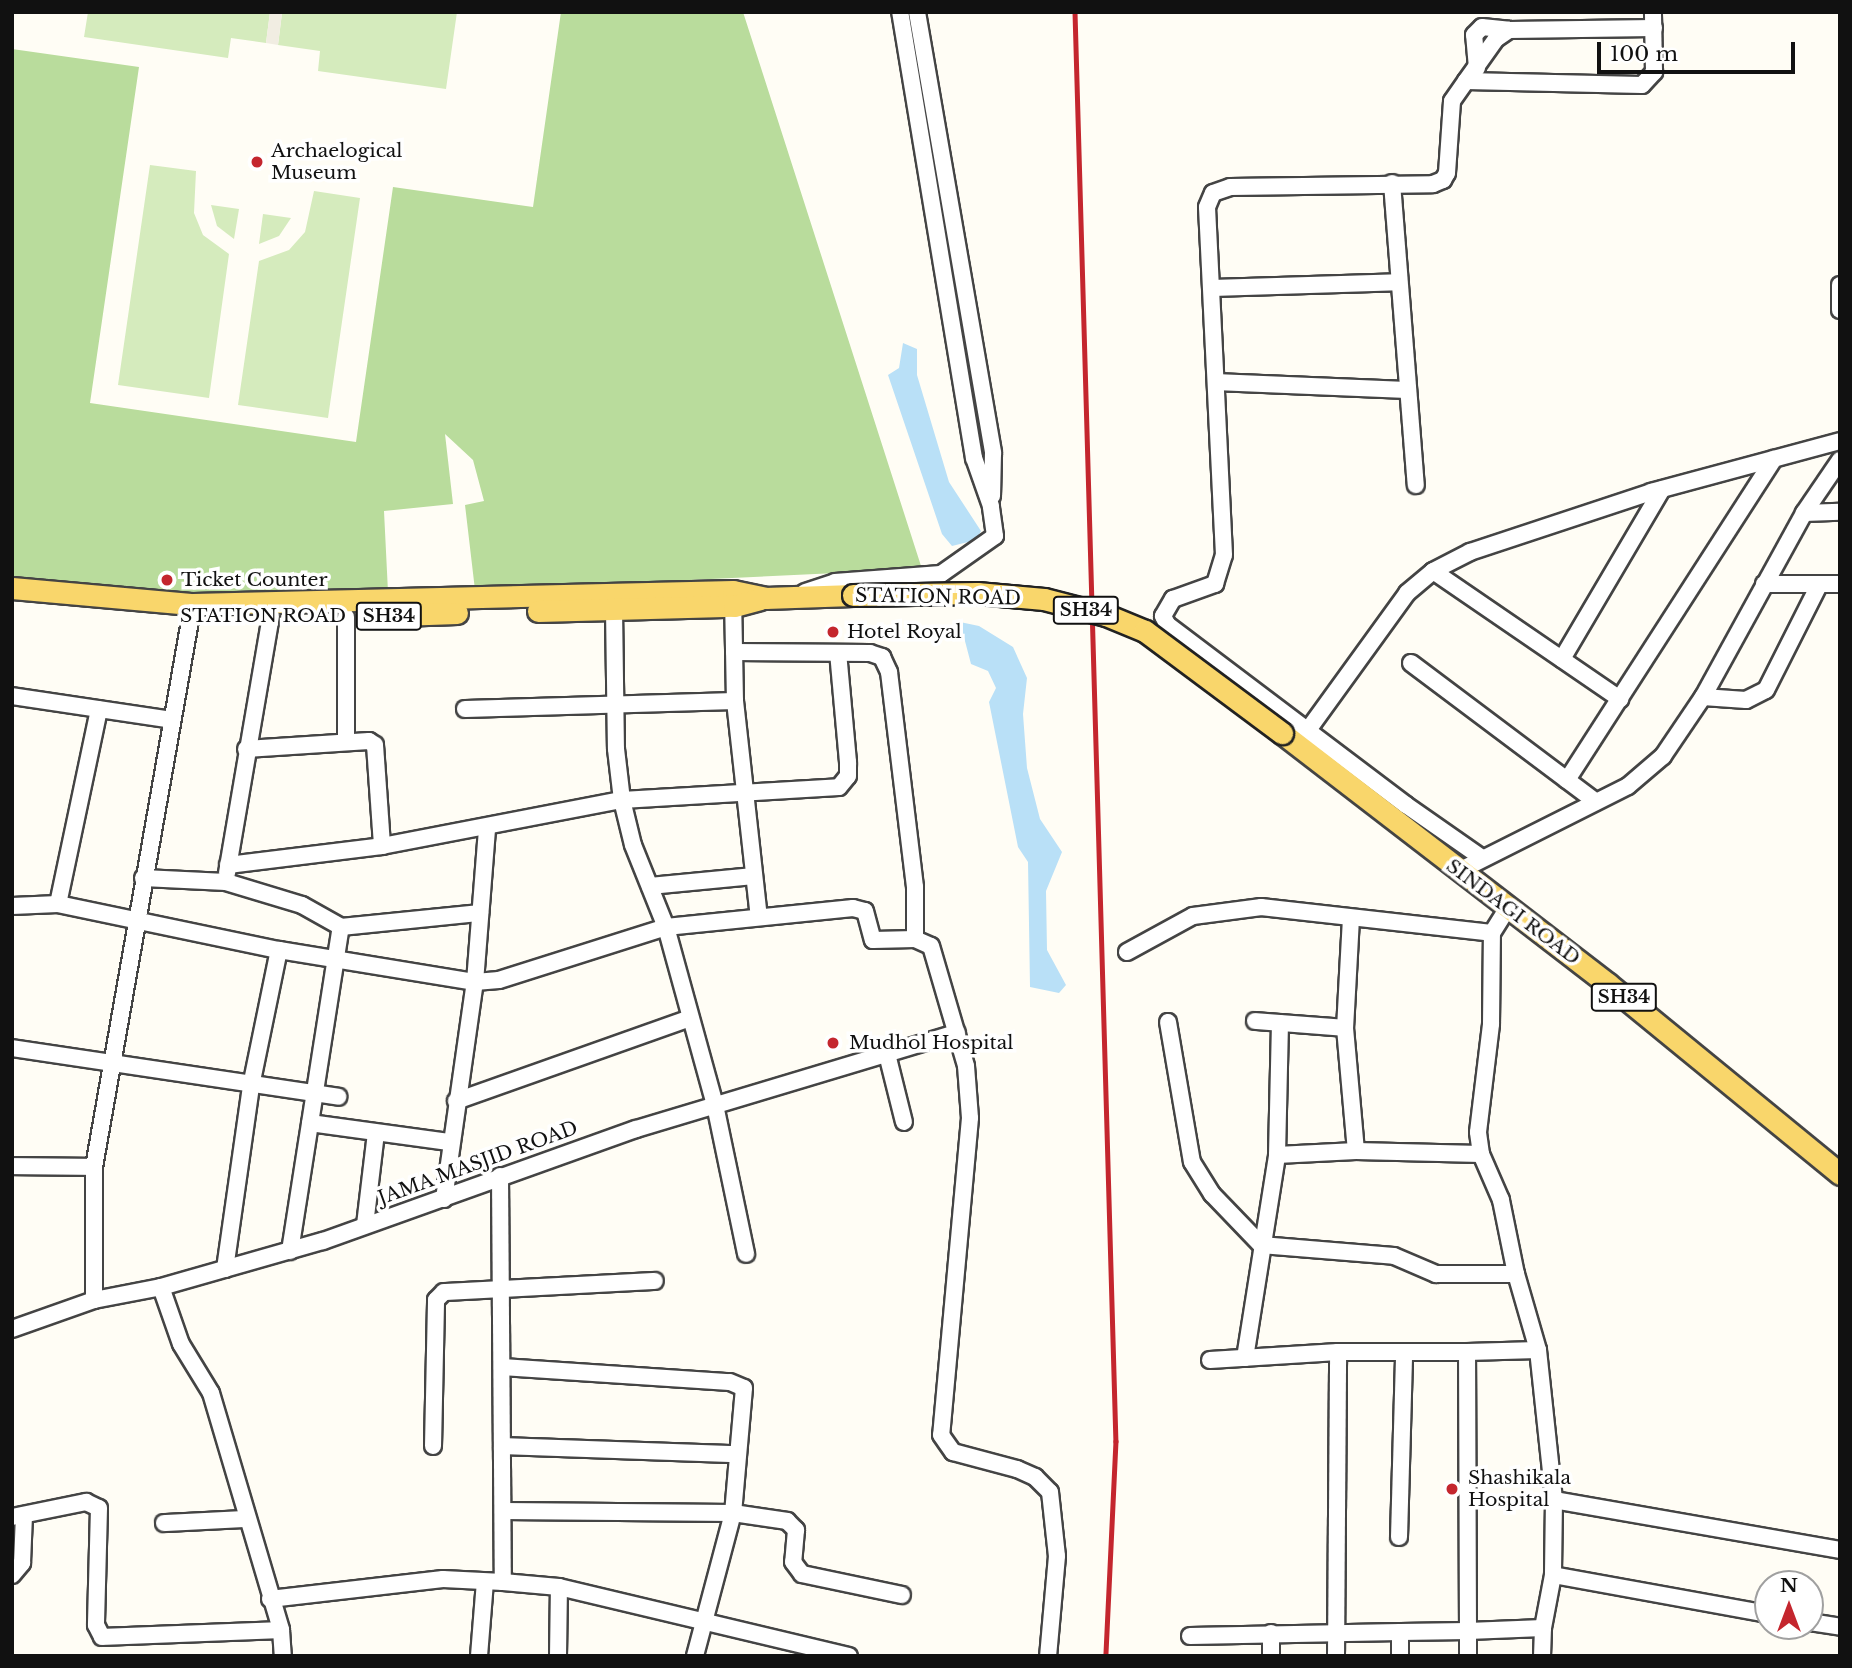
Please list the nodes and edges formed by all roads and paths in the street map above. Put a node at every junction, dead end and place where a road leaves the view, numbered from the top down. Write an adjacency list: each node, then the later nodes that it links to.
1 (900, 12): 21 (street)
2 (917, 12): 21 (street)
3 (1595, 12): 5 (street)
4 (1653, 20): 5 (street); 8 (street)
5 (1596, 29): 6 (street)
6 (1476, 67): 7 (street); 8 (street)
7 (1466, 81): 8 (street); 9 (street)
8 (1487, 81)
9 (1392, 183): 10 (street); 12 (street)
10 (1398, 282): 12 (street); 15 (street)
11 (1840, 285): 13 (street)
12 (1212, 288): 14 (street)
13 (1840, 310)
14 (1217, 383): 15 (street); 48 (street)
15 (1405, 390): 19 (street)
16 (1840, 441): 17 (street)
17 (1774, 459): 20 (street); 42 (street)
18 (1840, 460): 23 (street)
19 (1416, 485)
20 (1662, 489): 24 (street); 38 (street)
21 (991, 506): 29 (street)
22 (1840, 512): 23 (street)
23 (1804, 513): 26 (street)
24 (1433, 571): 38 (street); 48 (street)
25 (1840, 583): 27 (street)
26 (1764, 584): 27 (street); 41 (street)
27 (1819, 585): 41 (street)
28 (12, 588): 33 (main road, STATION ROAD / SH34)
29 (793, 597): 30 (main road, STATION ROAD / SH34); 49 (main road, STATION ROAD / SH34, bridge)
30 (733, 598): 32 (main road, STATION ROAD / SH34); 33 (main road, STATION ROAD / SH34); 36 (street)
31 (12, 602): 33 (main road, STATION ROAD / SH34)
32 (614, 608): 35 (main road, STATION ROAD / SH34); 44 (street)
33 (192, 611): 34 (main road, STATION ROAD / SH34); 47 (street)
34 (271, 616): 35 (main road, STATION ROAD / SH34); 51 (street)
35 (346, 617): 50 (street)
36 (734, 652): 37 (street); 43 (street)
37 (838, 653): 53 (street); 75 (street)
38 (1562, 659): 42 (street)
39 (1411, 663): 52 (street)
40 (12, 696): 45 (street)
41 (1703, 698): 55 (street)
42 (1620, 699): 52 (street)
43 (736, 701): 44 (street); 53 (street)
44 (614, 705): 46 (street); 54 (street)
45 (99, 709): 47 (street); 65 (street)
46 (465, 709)
47 (172, 720): 62 (street)
48 (1308, 730): 58 (street)
49 (1282, 733): 60 (main road, SINDAGI ROAD / SH34)
50 (346, 741): 51 (street); 57 (street)
51 (246, 748): 59 (street)
52 (1567, 780): 55 (street)
53 (745, 793): 54 (street); 61 (street)
54 (622, 800): 56 (street); 64 (street)
55 (1596, 802): 58 (street)
56 (487, 828): 57 (street); 70 (street)
57 (382, 846): 59 (street)
58 (1482, 858): 60 (street)
59 (228, 865): 63 (street)
60 (1459, 871): 67 (main road, SINDAGI ROAD / SH34)
61 (754, 876): 64 (street); 68 (street)
62 (143, 878): 63 (street); 71 (street)
63 (226, 882): 72 (street)
64 (650, 886): 73 (street)
65 (58, 904): 66 (street); 71 (street)
66 (12, 906)
67 (1508, 907): 74 (street); 103 (main road, SINDAGI ROAD / SH34)
68 (759, 917): 73 (street); 75 (street)
69 (1351, 918): 74 (street); 77 (street); 84 (street)
70 (480, 919): 72 (street); 79 (street)
71 (135, 922): 76 (street); 88 (street)
72 (341, 927): 78 (street)
73 (666, 927): 79 (street); 80 (street)
74 (1492, 933): 99 (street)
75 (915, 939): 85 (street)
76 (279, 950): 78 (street); 89 (street)
77 (1127, 952)
78 (336, 958): 79 (street); 90 (street)
79 (475, 982): 92 (street)
80 (690, 1018): 92 (street); 93 (street)
81 (1255, 1021): 83 (street)
82 (1168, 1022): 107 (street)
83 (1280, 1023): 84 (street); 100 (street)
84 (1345, 1028): 98 (street)
85 (957, 1034): 87 (street, JAMA MASJID ROAD); 157 (street)
86 (12, 1048): 88 (street)
87 (887, 1054): 93 (street, JAMA MASJID ROAD); 94 (street)
88 (109, 1061): 89 (street); 102 (street)
89 (251, 1086): 90 (street); 110 (street)
90 (315, 1094): 91 (street); 95 (street)
91 (338, 1097)
92 (456, 1101): 97 (street)
93 (715, 1105): 104 (street, JAMA MASJID ROAD); 109 (street)
94 (904, 1122)
95 (310, 1123): 96 (street); 108 (street)
96 (376, 1133): 97 (street); 106 (street)
97 (449, 1142): 105 (street)
98 (1356, 1151): 99 (street); 100 (street)
99 (1481, 1154): 111 (street)
100 (1277, 1156): 107 (street)
101 (12, 1166): 102 (street)
102 (94, 1167): 115 (street)
103 (1840, 1174)
104 (500, 1176): 105 (street, JAMA MASJID ROAD); 114 (street)
105 (444, 1199): 106 (street, JAMA MASJID ROAD)
106 (365, 1225): 108 (street, JAMA MASJID ROAD)
107 (1261, 1245): 111 (street); 121 (street)
108 (290, 1251): 110 (street, JAMA MASJID ROAD)
109 (746, 1255)
110 (225, 1269): 113 (street, JAMA MASJID ROAD)
111 (1516, 1274): 117 (street)
112 (655, 1281): 114 (street)
113 (161, 1287): 115 (street, JAMA MASJID ROAD); 131 (street)
114 (501, 1288): 123 (street); 124 (street)
115 (94, 1300): 116 (street, JAMA MASJID ROAD)
116 (12, 1329)
117 (1538, 1350): 119 (street); 127 (street)
118 (1338, 1352): 120 (street); 121 (street); 149 (street)
119 (1467, 1352): 120 (street); 147 (street)
120 (1404, 1353): 133 (street)
121 (1245, 1358): 122 (street)
122 (1210, 1360)
123 (502, 1367): 125 (street); 126 (street)
124 (433, 1446)
125 (502, 1446): 126 (street); 128 (street)
126 (736, 1454): 129 (street)
127 (1554, 1500): 134 (street); 136 (street)
128 (503, 1511): 129 (street); 138 (street)
129 (733, 1513): 140 (street); 143 (street)
130 (18, 1516): 135 (street); 145 (street)
131 (246, 1519): 132 (street); 141 (street)
132 (164, 1523)
133 (1399, 1537)
134 (1840, 1550)
135 (12, 1575)
136 (1553, 1575): 142 (street); 144 (street)
137 (485, 1581): 138 (street); 141 (street); 153 (street)
138 (503, 1581): 139 (street)
139 (559, 1587): 143 (street); 154 (street)
140 (902, 1595)
141 (270, 1599): 145 (street)
142 (1754, 1611)
143 (707, 1620): 151 (street); 155 (street)
144 (1543, 1628): 147 (street); 162 (street)
145 (281, 1630): 152 (street)
146 (1400, 1632): 147 (street); 149 (street); 160 (street)
147 (1468, 1632): 161 (street)
148 (1271, 1633): 149 (street); 150 (street); 158 (street)
149 (1335, 1635): 159 (street)
150 (1190, 1636)
151 (783, 1649): 156 (street)
152 (283, 1656)
153 (479, 1656)
154 (558, 1656)
155 (695, 1656)
156 (849, 1656)
157 (1048, 1656)
158 (1271, 1656)
159 (1336, 1656)
160 (1400, 1656)
161 (1468, 1656)
162 (1542, 1656)

